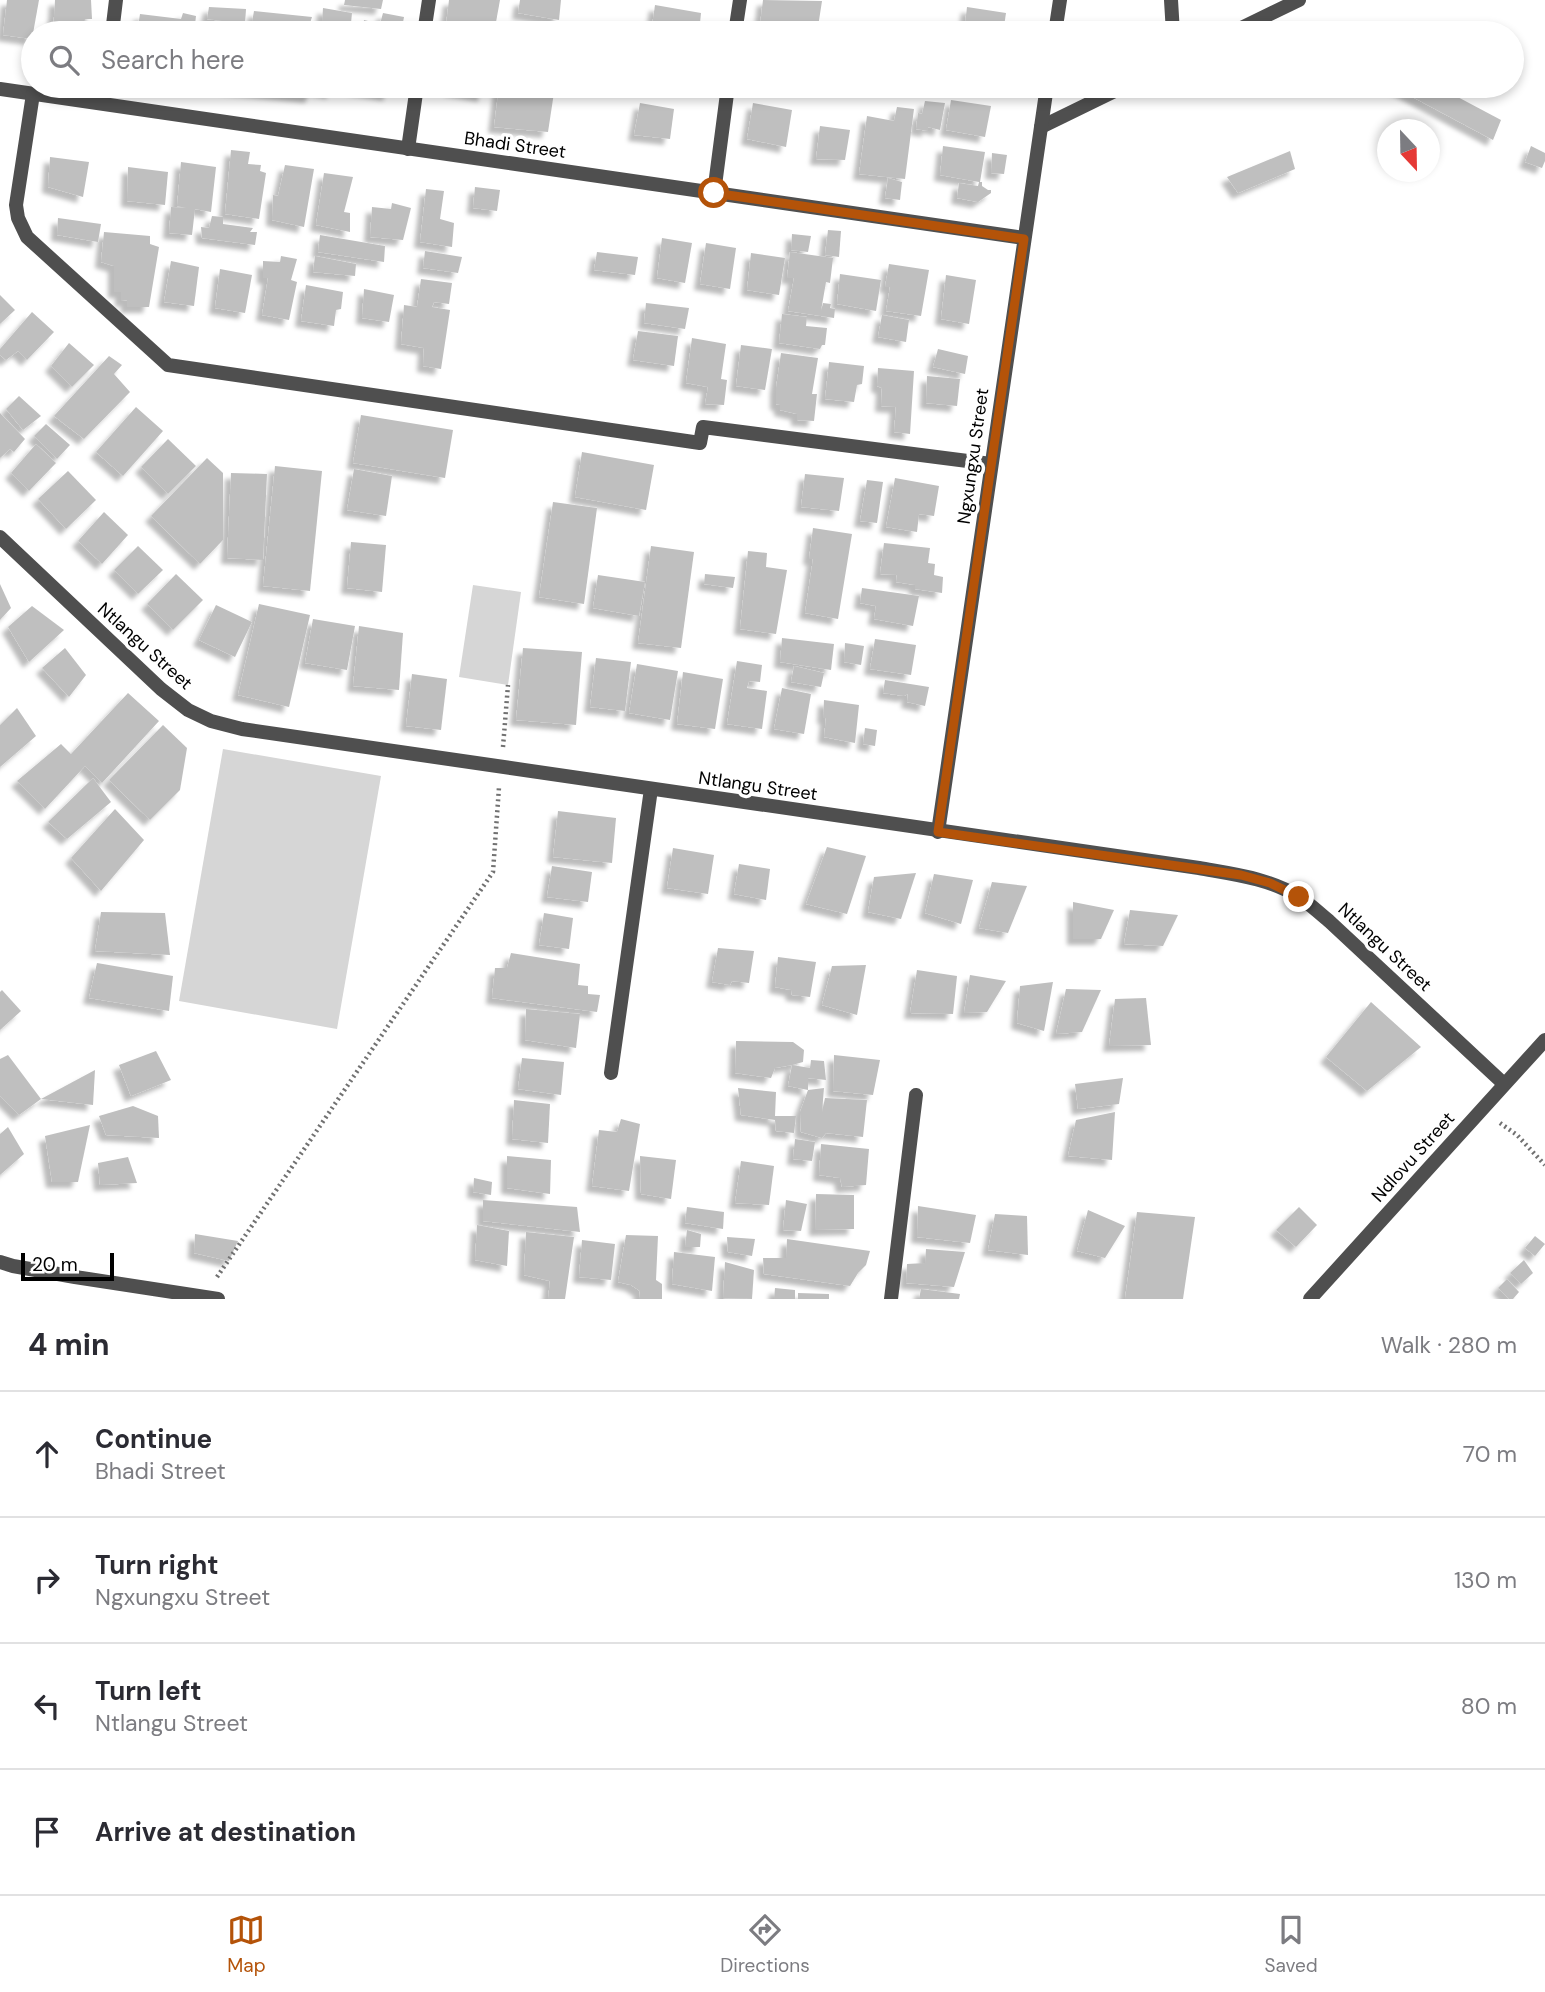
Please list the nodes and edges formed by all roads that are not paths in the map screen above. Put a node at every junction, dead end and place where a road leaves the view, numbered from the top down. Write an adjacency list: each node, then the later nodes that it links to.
1 (116, 0): 7 (street)
2 (429, 0): 8 (street)
3 (740, 0): 9 (street)
4 (1060, 0): 10 (street)
5 (1171, 0): 11 (street)
6 (1299, 0): 12 (street)
7 (113, 21)
8 (426, 21)
9 (737, 21)
10 (1057, 21)
11 (1172, 21)
12 (1256, 21)
13 (0, 89): 14 (street, Bhadi Street)
14 (21, 92)
15 (32, 98): 27 (street)
16 (68, 98): 22 (street, Bhadi Street)
17 (103, 98): 22 (street)
18 (415, 98): 24 (street)
19 (726, 98): 25 (street)
20 (1045, 98): 23 (street, Ngxungxu Street)
21 (1100, 98): 23 (street)
22 (102, 103): 24 (street, Bhadi Street)
23 (1041, 127): 26 (street, Ngxungxu Street)
24 (408, 149): 25 (street, Bhadi Street)
25 (714, 193): 26 (street, Bhadi Street)
26 (1024, 239): 27 (street, Ngxungxu Street)
27 (991, 464): 30 (street, Ngxungxu Street)
28 (0, 537): 29 (street, Ntlangu Street)
29 (651, 789): 30 (street, Ntlangu Street); 32 (street)
30 (938, 832): 33 (street, Ntlangu Street)
31 (1545, 1040): 33 (street, Ndlovu Street)
32 (611, 1073)
33 (1504, 1084): 39 (street, Ndlovu Street)
34 (916, 1095): 38 (street)
35 (0, 1262): 36 (street)
36 (174, 1296): 37 (street)
37 (211, 1298)
38 (891, 1299)
39 (1310, 1299)

